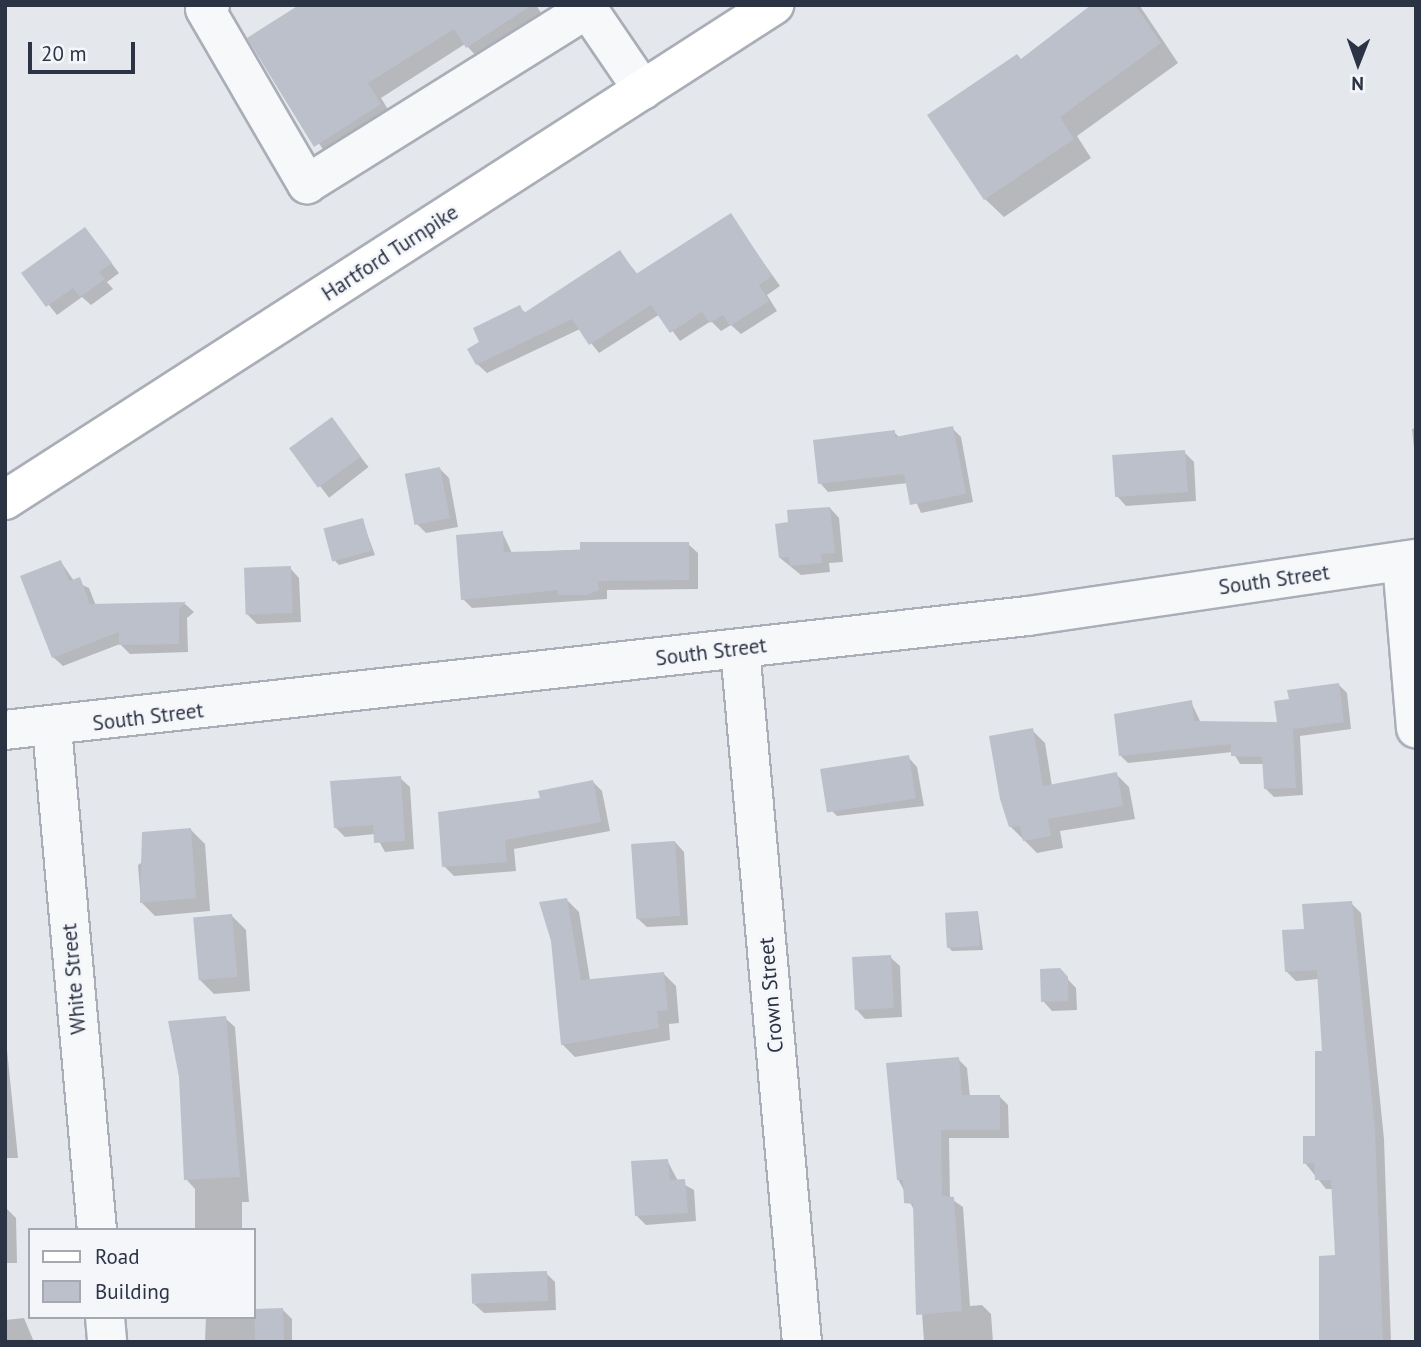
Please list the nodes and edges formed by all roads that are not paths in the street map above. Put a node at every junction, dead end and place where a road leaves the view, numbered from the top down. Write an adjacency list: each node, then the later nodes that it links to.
1 (210, 5): 3 (street)
2 (774, 5): 4 (main road, Hartford Turnpike)
3 (586, 7): 4 (street)
4 (643, 90): 5 (main road, Hartford Turnpike)
5 (5, 500)
6 (1409, 561): 7 (street, South Street); 9 (street)
7 (740, 649): 8 (street, South Street); 14 (street, Crown Street)
8 (52, 727): 10 (street, South Street); 11 (street, White Street)
9 (1416, 728)
10 (5, 730)
11 (97, 1228)
12 (105, 1319): 13 (street)
13 (107, 1342)
14 (802, 1342)

